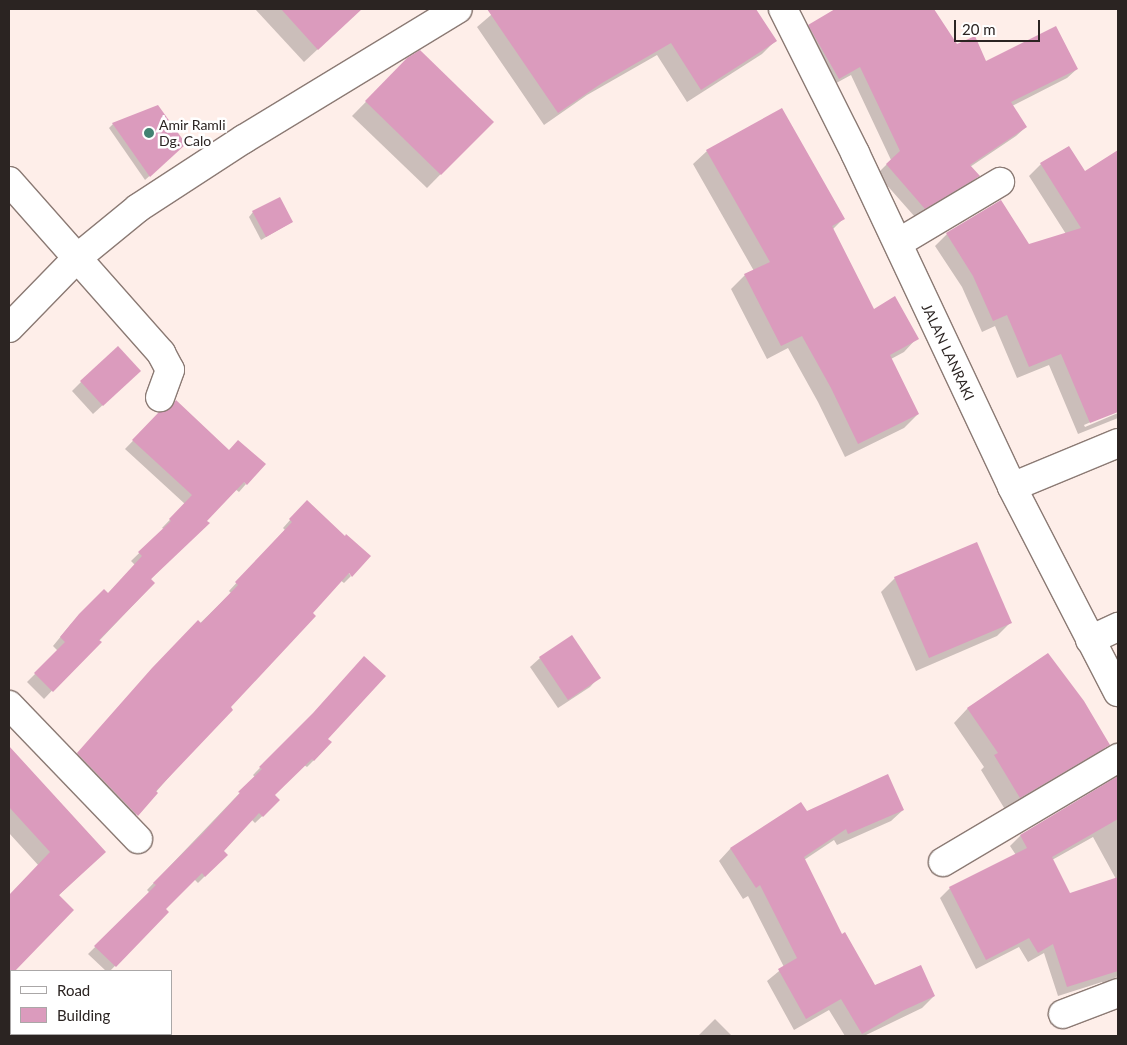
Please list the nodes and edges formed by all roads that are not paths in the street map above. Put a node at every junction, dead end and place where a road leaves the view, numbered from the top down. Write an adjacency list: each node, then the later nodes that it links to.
1 (458, 9): 6 (street)
2 (783, 9): 5 (street, JALAN LANRAKI)
3 (9, 181): 6 (street)
4 (1000, 182): 5 (street)
5 (898, 243): 10 (street, JALAN LANRAKI)
6 (77, 258): 7 (street); 8 (street)
7 (9, 328)
8 (160, 397)
9 (1118, 442): 10 (street)
10 (1012, 487): 12 (street, JALAN LANRAKI)
11 (1118, 627): 12 (street)
12 (1090, 640): 13 (street, JALAN LANRAKI)
13 (1118, 692)
14 (9, 705): 16 (street)
15 (1118, 758): 17 (street)
16 (138, 839)
17 (943, 862)
18 (1118, 994): 19 (street)
19 (1063, 1014)

